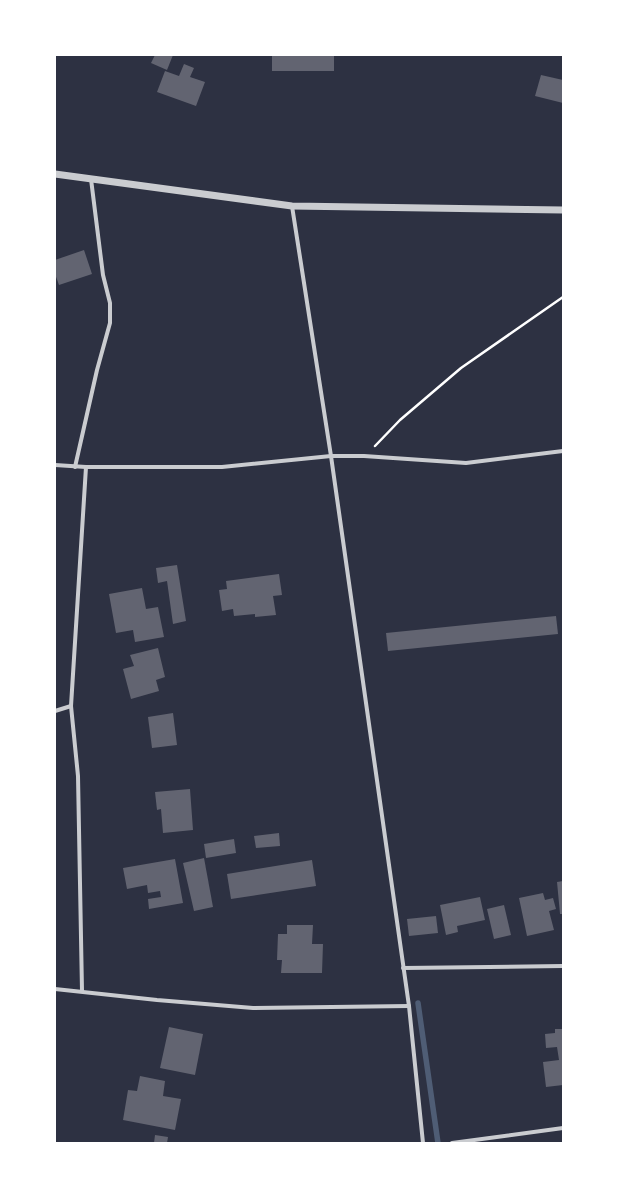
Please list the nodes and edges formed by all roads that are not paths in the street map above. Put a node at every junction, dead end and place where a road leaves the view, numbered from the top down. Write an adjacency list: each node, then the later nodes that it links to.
1 (55, 174): 2 (street)
2 (91, 178): 3 (street); 8 (street)
3 (292, 206): 4 (street); 6 (street)
4 (563, 210)
5 (563, 451): 6 (street)
6 (331, 456): 9 (street); 13 (street)
7 (55, 465): 8 (street)
8 (75, 467): 9 (street)
9 (86, 467): 10 (street)
10 (71, 706): 11 (street); 15 (street)
11 (55, 711)
12 (563, 966): 13 (street)
13 (403, 968): 16 (street)
14 (55, 989): 15 (street)
15 (82, 991): 16 (street)
16 (409, 1006): 18 (street)
17 (563, 1128): 19 (street)
18 (423, 1143)
19 (452, 1143)

